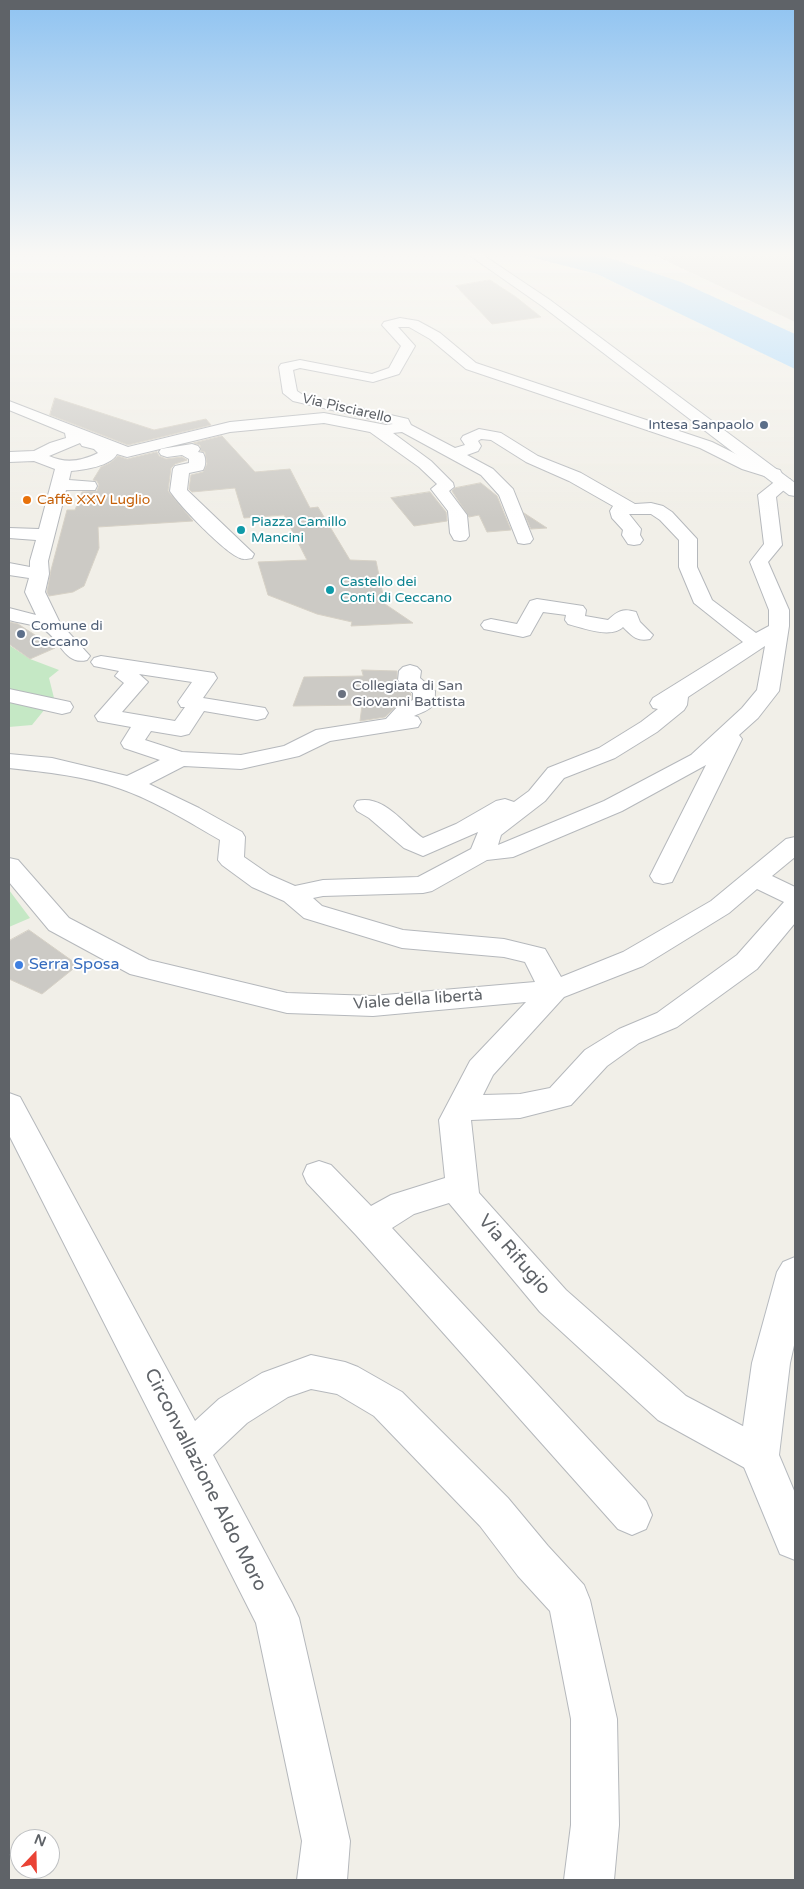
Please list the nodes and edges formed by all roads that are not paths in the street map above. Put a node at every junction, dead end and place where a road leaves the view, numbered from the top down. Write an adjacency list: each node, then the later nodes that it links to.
1 (405, 343): 6 (street, Via Pisciarello)
2 (444, 343): 13 (street, Via Pisciarello)
3 (599, 343): 13 (street)
4 (9, 405): 7 (street)
5 (374, 427): 6 (street, Via Pisciarello); 7 (street, Via Pisciarello); 19 (street)
6 (404, 427): 9 (street)
7 (73, 435): 8 (street); 10 (street)
8 (109, 454): 12 (street); 24 (street)
9 (451, 454): 16 (street); 20 (street)
10 (37, 456): 11 (street); 12 (street)
11 (9, 457)
12 (64, 467): 14 (street)
13 (784, 483): 30 (street)
14 (59, 485): 15 (street); 18 (street)
15 (89, 486)
16 (623, 505): 21 (street); 22 (street)
17 (9, 533): 18 (street)
18 (46, 535): 26 (street)
19 (460, 536)
20 (524, 539)
21 (688, 539): 23 (street); 32 (street)
22 (634, 540)
23 (705, 548)
24 (245, 554)
25 (9, 569): 26 (street)
26 (40, 574): 29 (street)
27 (9, 614): 29 (street)
28 (491, 624): 31 (street)
29 (51, 625): 33 (street)
30 (779, 626): 32 (street); 42 (street)
31 (643, 635)
32 (757, 643): 35 (street)
33 (134, 668): 37 (street); 41 (street)
34 (410, 671): 43 (street)
35 (677, 694): 40 (street); 46 (street)
36 (9, 696): 38 (street)
37 (198, 704): 39 (street); 41 (street)
38 (62, 706)
39 (257, 713)
40 (640, 713)
41 (146, 723): 43 (street)
42 (729, 732): 49 (street); 51 (street)
43 (180, 759): 45 (street)
44 (9, 762): 45 (street)
45 (130, 784): 53 (street)
46 (546, 786): 47 (street); 49 (street)
47 (366, 806)
48 (795, 844): 52 (street, Viale della libertà)
49 (482, 853): 53 (street)
50 (9, 866): 55 (street, Viale della libertà)
51 (663, 876)
52 (755, 878): 54 (street); 55 (street, Viale della libertà)
53 (293, 895): 55 (street)
54 (792, 912): 57 (street)
55 (554, 990): 57 (street, Via Rifugio)
56 (9, 1105): 62 (street, Circonvallazione Aldo Moro)
57 (462, 1106): 59 (street, Via Rifugio)
58 (319, 1174): 60 (street)
59 (462, 1186): 60 (street); 63 (street, Via Rifugio)
60 (368, 1225): 64 (street)
61 (795, 1272): 63 (street)
62 (190, 1451): 66 (street, Circonvallazione Aldo Moro); 67 (street)
63 (759, 1455): 65 (street)
64 (632, 1515)
65 (795, 1540)
66 (322, 1880)
67 (590, 1880)

